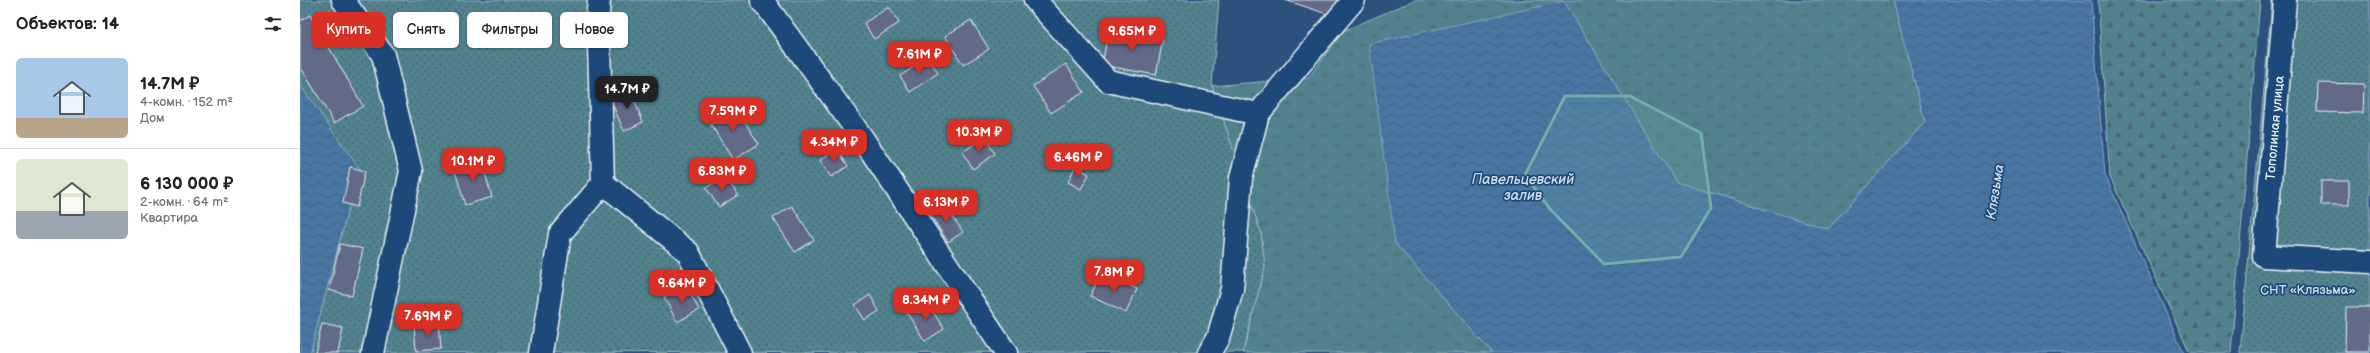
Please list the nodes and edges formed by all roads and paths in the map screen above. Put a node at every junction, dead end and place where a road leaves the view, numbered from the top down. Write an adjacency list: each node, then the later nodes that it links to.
1 (343, 0): 10 (street)
2 (599, 0): 8 (street)
3 (762, 0): 13 (street)
4 (1035, 0): 7 (street)
5 (1354, 0): 7 (street)
6 (2285, 0): 9 (street, Тополиная улица)
7 (1258, 114): 14 (street)
8 (603, 183): 11 (street); 12 (street)
9 (2370, 262)
10 (373, 353)
11 (541, 353)
12 (740, 353)
13 (1006, 353)
14 (1209, 353)

